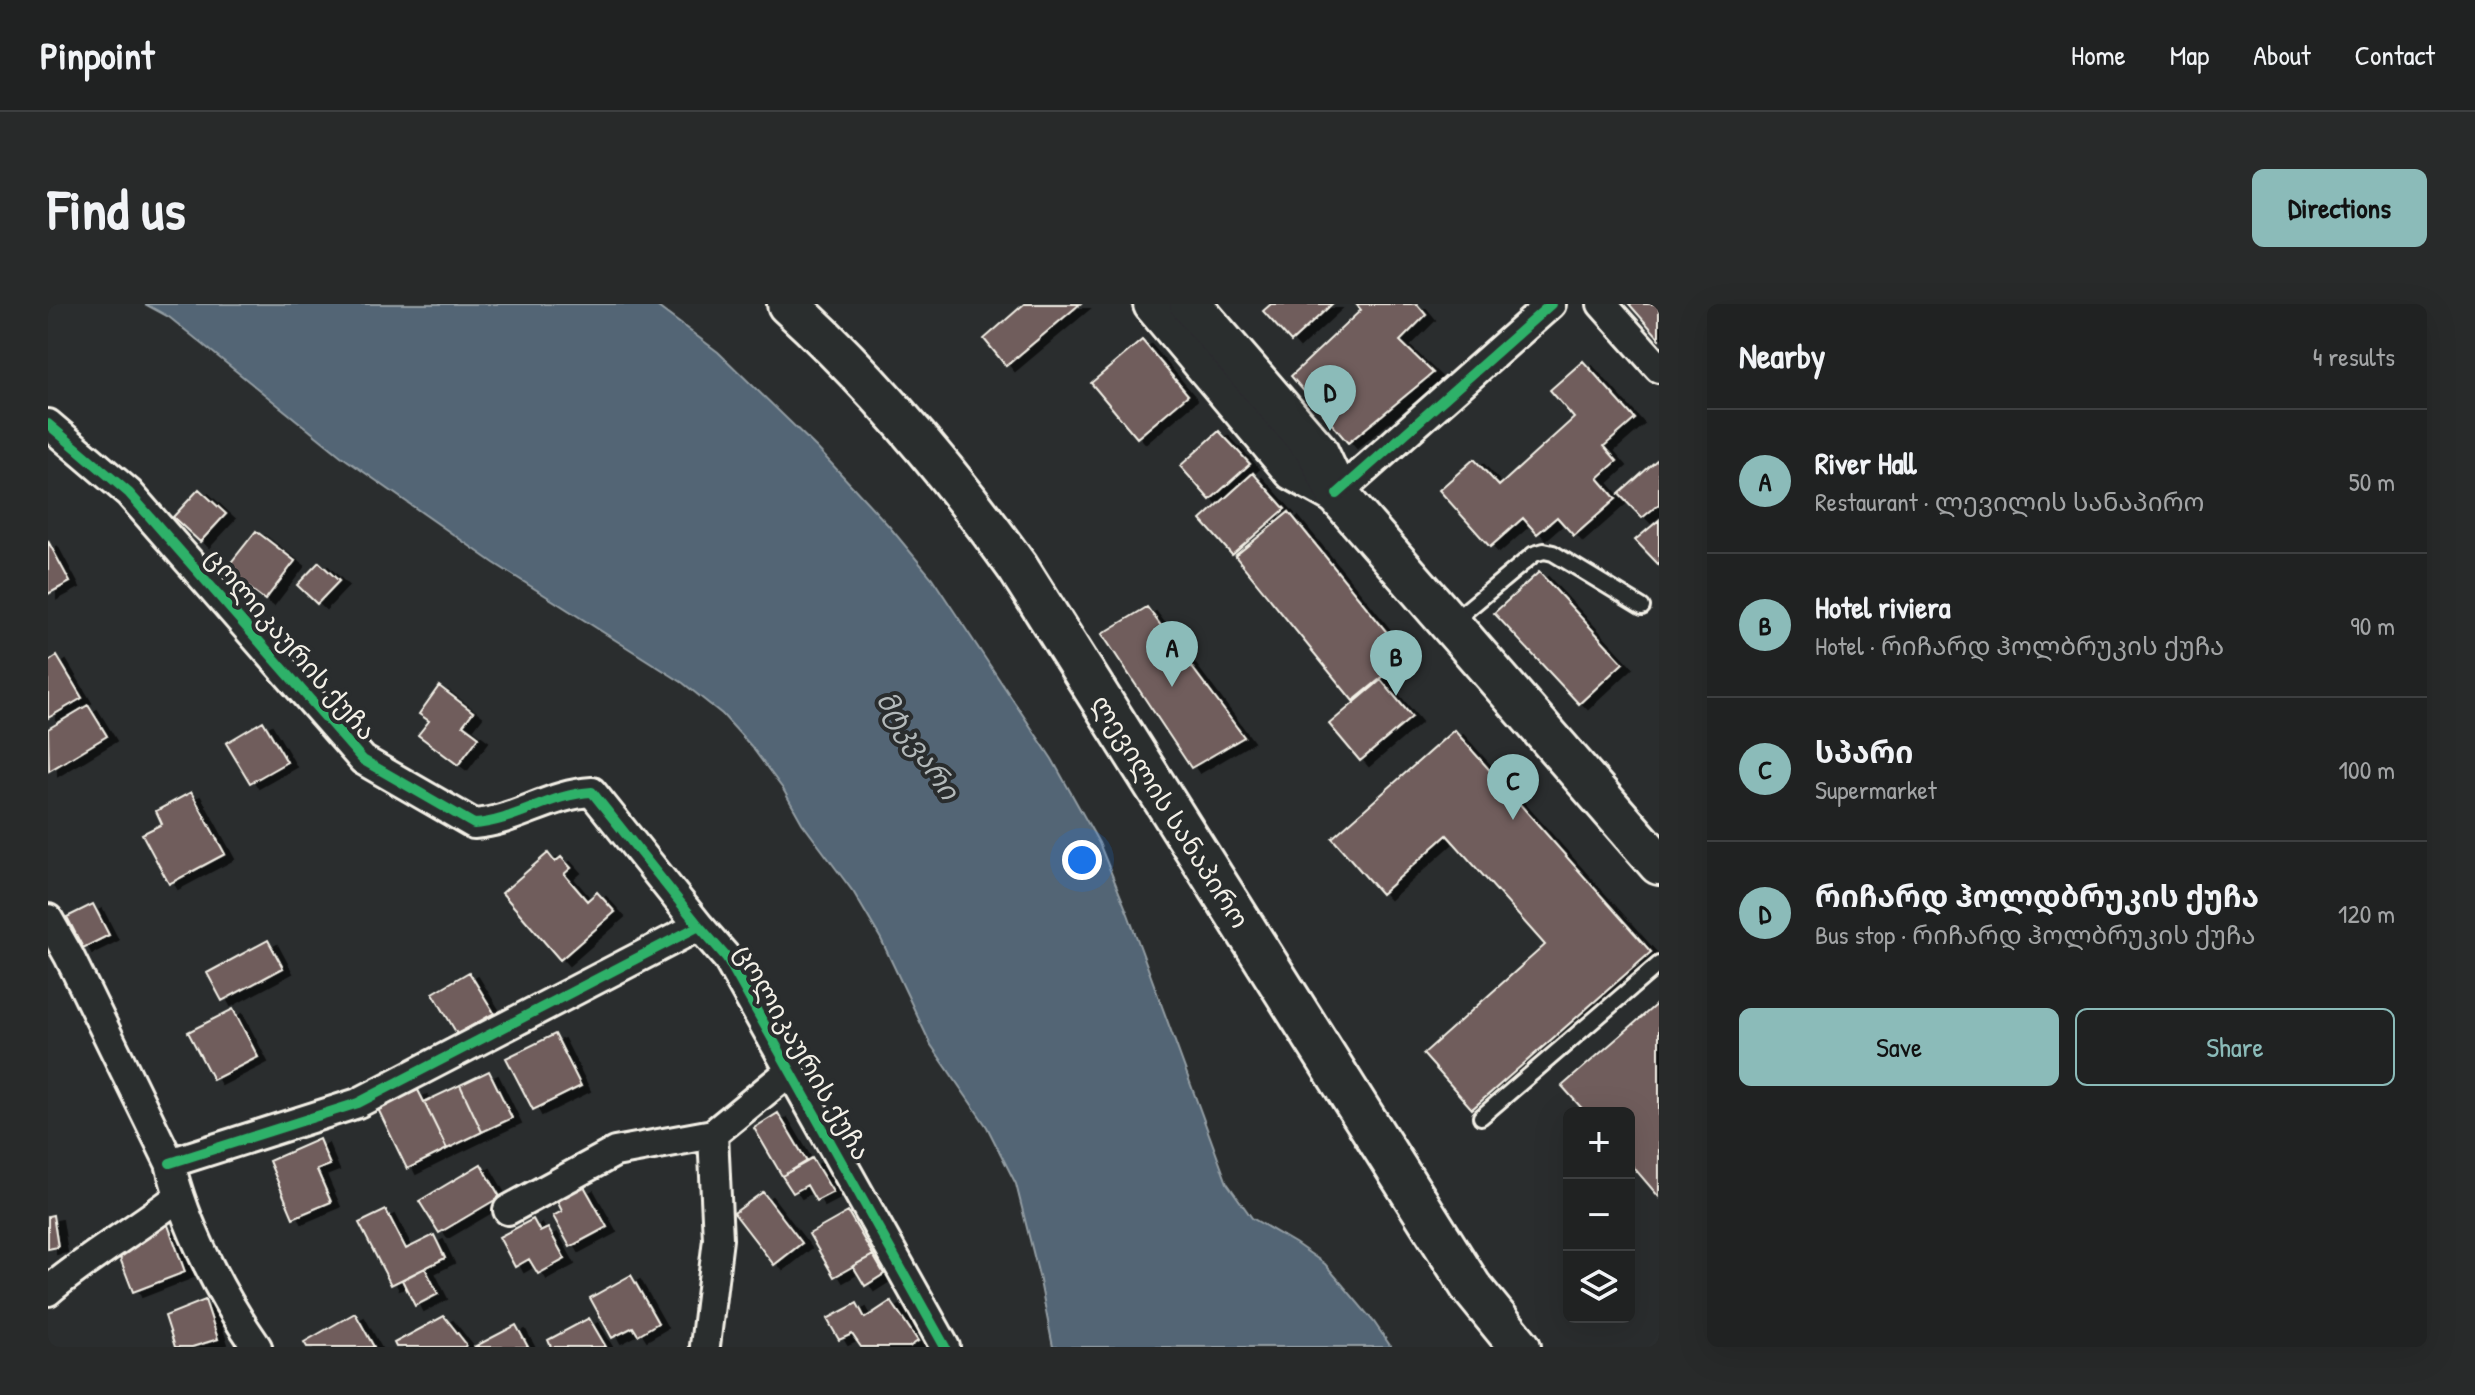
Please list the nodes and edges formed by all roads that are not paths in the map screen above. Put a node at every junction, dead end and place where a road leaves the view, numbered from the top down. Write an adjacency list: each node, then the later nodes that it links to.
1 (788, 304): 25 (main road, ლევილის სანაპირო)
2 (1154, 304): 8 (main road)
3 (1190, 304): 8 (main road)
4 (1551, 304): 8 (street)
5 (1602, 304): 6 (street)
6 (1659, 368)
7 (48, 424): 13 (street, ცოლიკაურის ქუჩა)
8 (1337, 494): 10 (main road)
9 (1642, 607): 10 (lane)
10 (1451, 624): 11 (main road)
11 (1659, 864)
12 (48, 919): 18 (street)
13 (699, 926): 15 (street, ცოლიკაურის ქუჩა); 18 (street)
14 (1659, 964): 16 (lane)
15 (789, 1072): 17 (street); 24 (street, ცოლიკაურის ქუჩა)
16 (1481, 1117)
17 (713, 1134): 20 (street); 23 (street)
18 (170, 1163): 19 (street)
19 (178, 1197): 21 (street); 22 (street)
20 (508, 1210)
21 (48, 1291)
22 (257, 1347)
23 (704, 1347)
24 (945, 1347)
25 (1520, 1347)

